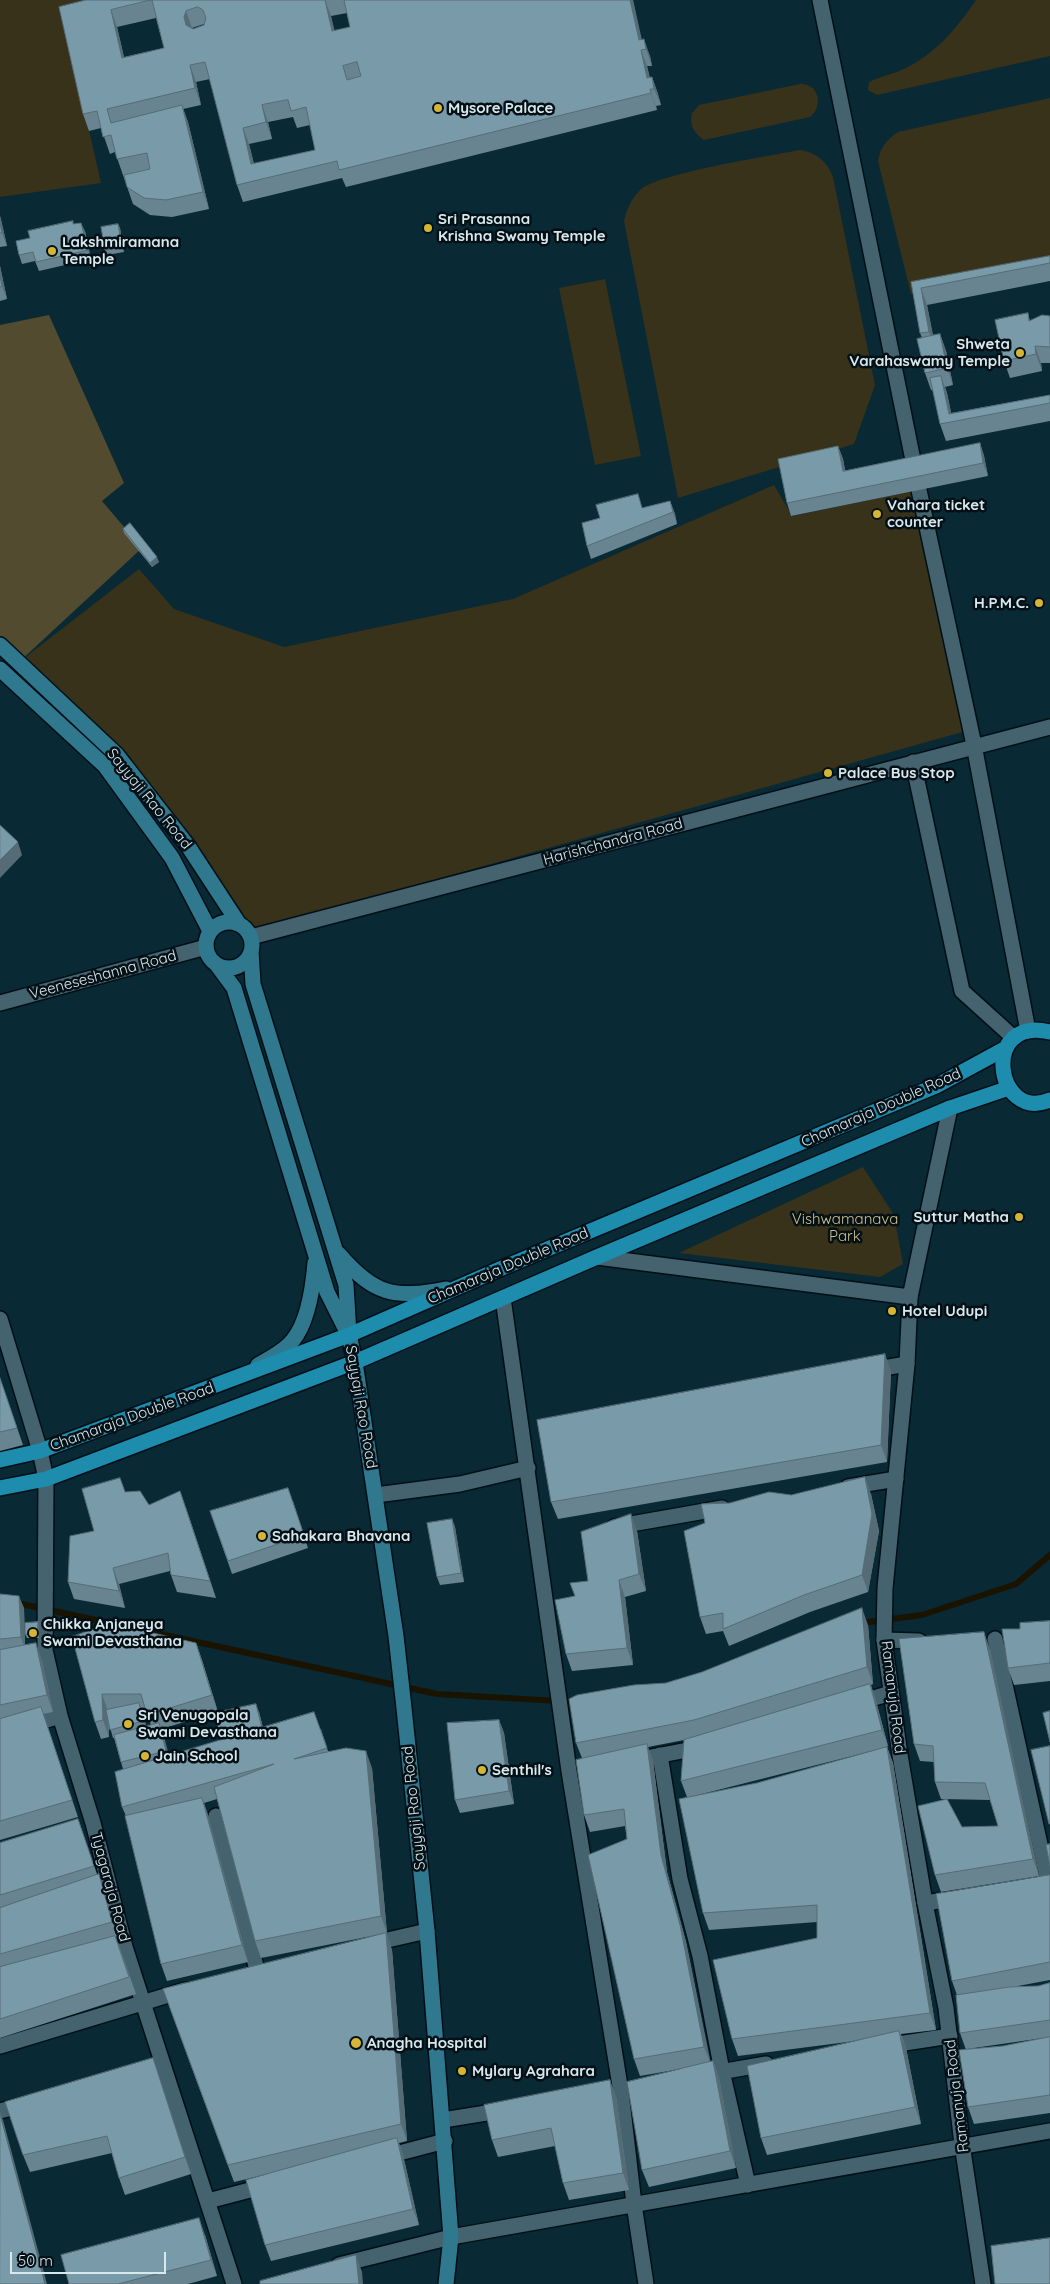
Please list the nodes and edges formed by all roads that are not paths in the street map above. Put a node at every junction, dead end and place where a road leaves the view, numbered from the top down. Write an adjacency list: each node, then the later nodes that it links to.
1 (820, 0): 2 (street)
2 (915, 470)
3 (919, 490): 7 (street)
4 (0, 645): 9 (main road, Sayyaji Rao Road)
5 (0, 669): 10 (main road, Sayyaji Rao Road)
6 (1050, 727): 7 (street, Harishchandra Road)
7 (974, 745): 8 (street, Harishchandra Road); 16 (street)
8 (913, 762): 11 (street, Harishchandra Road); 16 (street)
9 (239, 924): 10 (main road); 11 (main road)
10 (210, 931): 12 (main road)
11 (251, 944): 13 (main road); 20 (main road, Sayyaji Rao Road)
12 (206, 947): 13 (main road); 14 (street, Veeneseshanna Road)
13 (216, 965): 21 (main road, Sayyaji Rao Road)
14 (0, 1003)
15 (1050, 1032): 16 (main road)
16 (1016, 1039): 17 (main road); 23 (main road, Chamaraja Double Road)
17 (1009, 1088): 18 (main road); 19 (main road, Chamaraja Double Road)
18 (1050, 1100)
19 (950, 1108): 22 (main road, Chamaraja Double Road); 25 (street, Ramanuja Road)
20 (335, 1249): 23 (main road); 27 (main road, Sayyaji Rao Road)
21 (316, 1255): 27 (main road, Sayyaji Rao Road); 32 (main road)
22 (597, 1257): 24 (main road, Chamaraja Double Road); 25 (street)
23 (460, 1286): 27 (main road, Chamaraja Double Road)
24 (503, 1298): 29 (main road, Chamaraja Double Road); 35 (street)
25 (910, 1298): 30 (street, Ramanuja Road)
26 (0, 1319): 28 (street, Tyagaraja Road)
27 (349, 1336): 29 (main road, Sayyaji Rao Road); 32 (main road, Chamaraja Double Road)
28 (4, 1344): 33 (street, Tyagaraja Road)
29 (355, 1362): 36 (main road, Chamaraja Double Road); 40 (main road, Sayyaji Rao Road)
30 (907, 1364): 31 (street); 37 (street, Ramanuja Road)
31 (852, 1373)
32 (233, 1379): 33 (main road, Chamaraja Double Road)
33 (40, 1451): 34 (main road, Chamaraja Double Road); 36 (street, Tyagaraja Road)
34 (0, 1460)
35 (528, 1468): 40 (street); 58 (street)
36 (46, 1479): 38 (main road, Chamaraja Double Road); 46 (street, Tyagaraja Road)
37 (896, 1479): 39 (street); 44 (street, Ramanuja Road)
38 (0, 1488)
39 (837, 1489)
40 (376, 1495): 70 (main road, Sayyaji Rao Road)
41 (738, 1506): 42 (street)
42 (601, 1529)
43 (1013, 1638): 64 (street)
44 (884, 1640): 45 (street); 48 (street, Ramanuja Road)
45 (938, 1641)
46 (45, 1650): 47 (street); 50 (street, Tyagaraja Road)
47 (27, 1654)
48 (891, 1693): 49 (street); 54 (street, Ramanuja Road)
49 (845, 1707)
50 (60, 1716): 51 (street); 62 (street, Tyagaraja Road)
51 (0, 1734)
52 (714, 1745): 53 (street)
53 (660, 1755): 55 (street); 60 (street)
54 (900, 1755): 56 (street); 69 (street, Ramanuja Road)
55 (632, 1760)
56 (882, 1760)
57 (587, 1768): 58 (street)
58 (569, 1771): 90 (street)
59 (687, 1808): 60 (street)
60 (668, 1812): 87 (street)
61 (216, 1816): 75 (street)
62 (93, 1823): 63 (street); 65 (street, Tyagaraja Road)
63 (74, 1828)
64 (1049, 1881): 66 (street)
65 (110, 1884): 67 (street); 71 (street, Tyagaraja Road)
66 (1030, 1885)
67 (91, 1890)
68 (977, 1895): 69 (street)
69 (925, 1904): 80 (street, Ramanuja Road)
70 (427, 1931): 72 (street); 95 (main road, Sayyaji Rao Road)
71 (126, 1947): 73 (street); 78 (street, Tyagaraja Road)
72 (351, 1949)
73 (107, 1952)
74 (276, 1966): 75 (street)
75 (257, 1970): 76 (street)
76 (238, 1976)
77 (200, 1986): 78 (street)
78 (142, 2002): 82 (street); 85 (street, Tyagaraja Road)
79 (966, 2005): 80 (street)
80 (946, 2008): 81 (street, Ramanuja Road)
81 (950, 2036): 83 (street); 98 (street, Ramanuja Road)
82 (0, 2046)
83 (874, 2048)
84 (779, 2062): 87 (street)
85 (164, 2065): 86 (street); 102 (street, Tyagaraja Road)
86 (146, 2070)
87 (722, 2071): 88 (street); 101 (street)
88 (685, 2079)
89 (639, 2088): 90 (street)
90 (621, 2092): 91 (street); 103 (street)
91 (602, 2095)
92 (46, 2099): 94 (street)
93 (518, 2108): 95 (street)
94 (0, 2112)
95 (443, 2120): 97 (main road, Sayyaji Rao Road)
96 (1050, 2131): 98 (street)
97 (444, 2141): 99 (street); 104 (main road, Sayyaji Rao Road)
98 (962, 2144): 101 (street); 109 (street, Ramanuja Road)
99 (369, 2160)
100 (284, 2182): 102 (street)
101 (748, 2185): 103 (street)
102 (208, 2201): 106 (street, Tyagaraja Road)
103 (634, 2204): 104 (street); 108 (street)
104 (451, 2237): 105 (street); 107 (main road, Sayyaji Rao Road)
105 (320, 2270)
106 (234, 2284)
107 (446, 2284)
108 (646, 2284)
109 (983, 2284)

